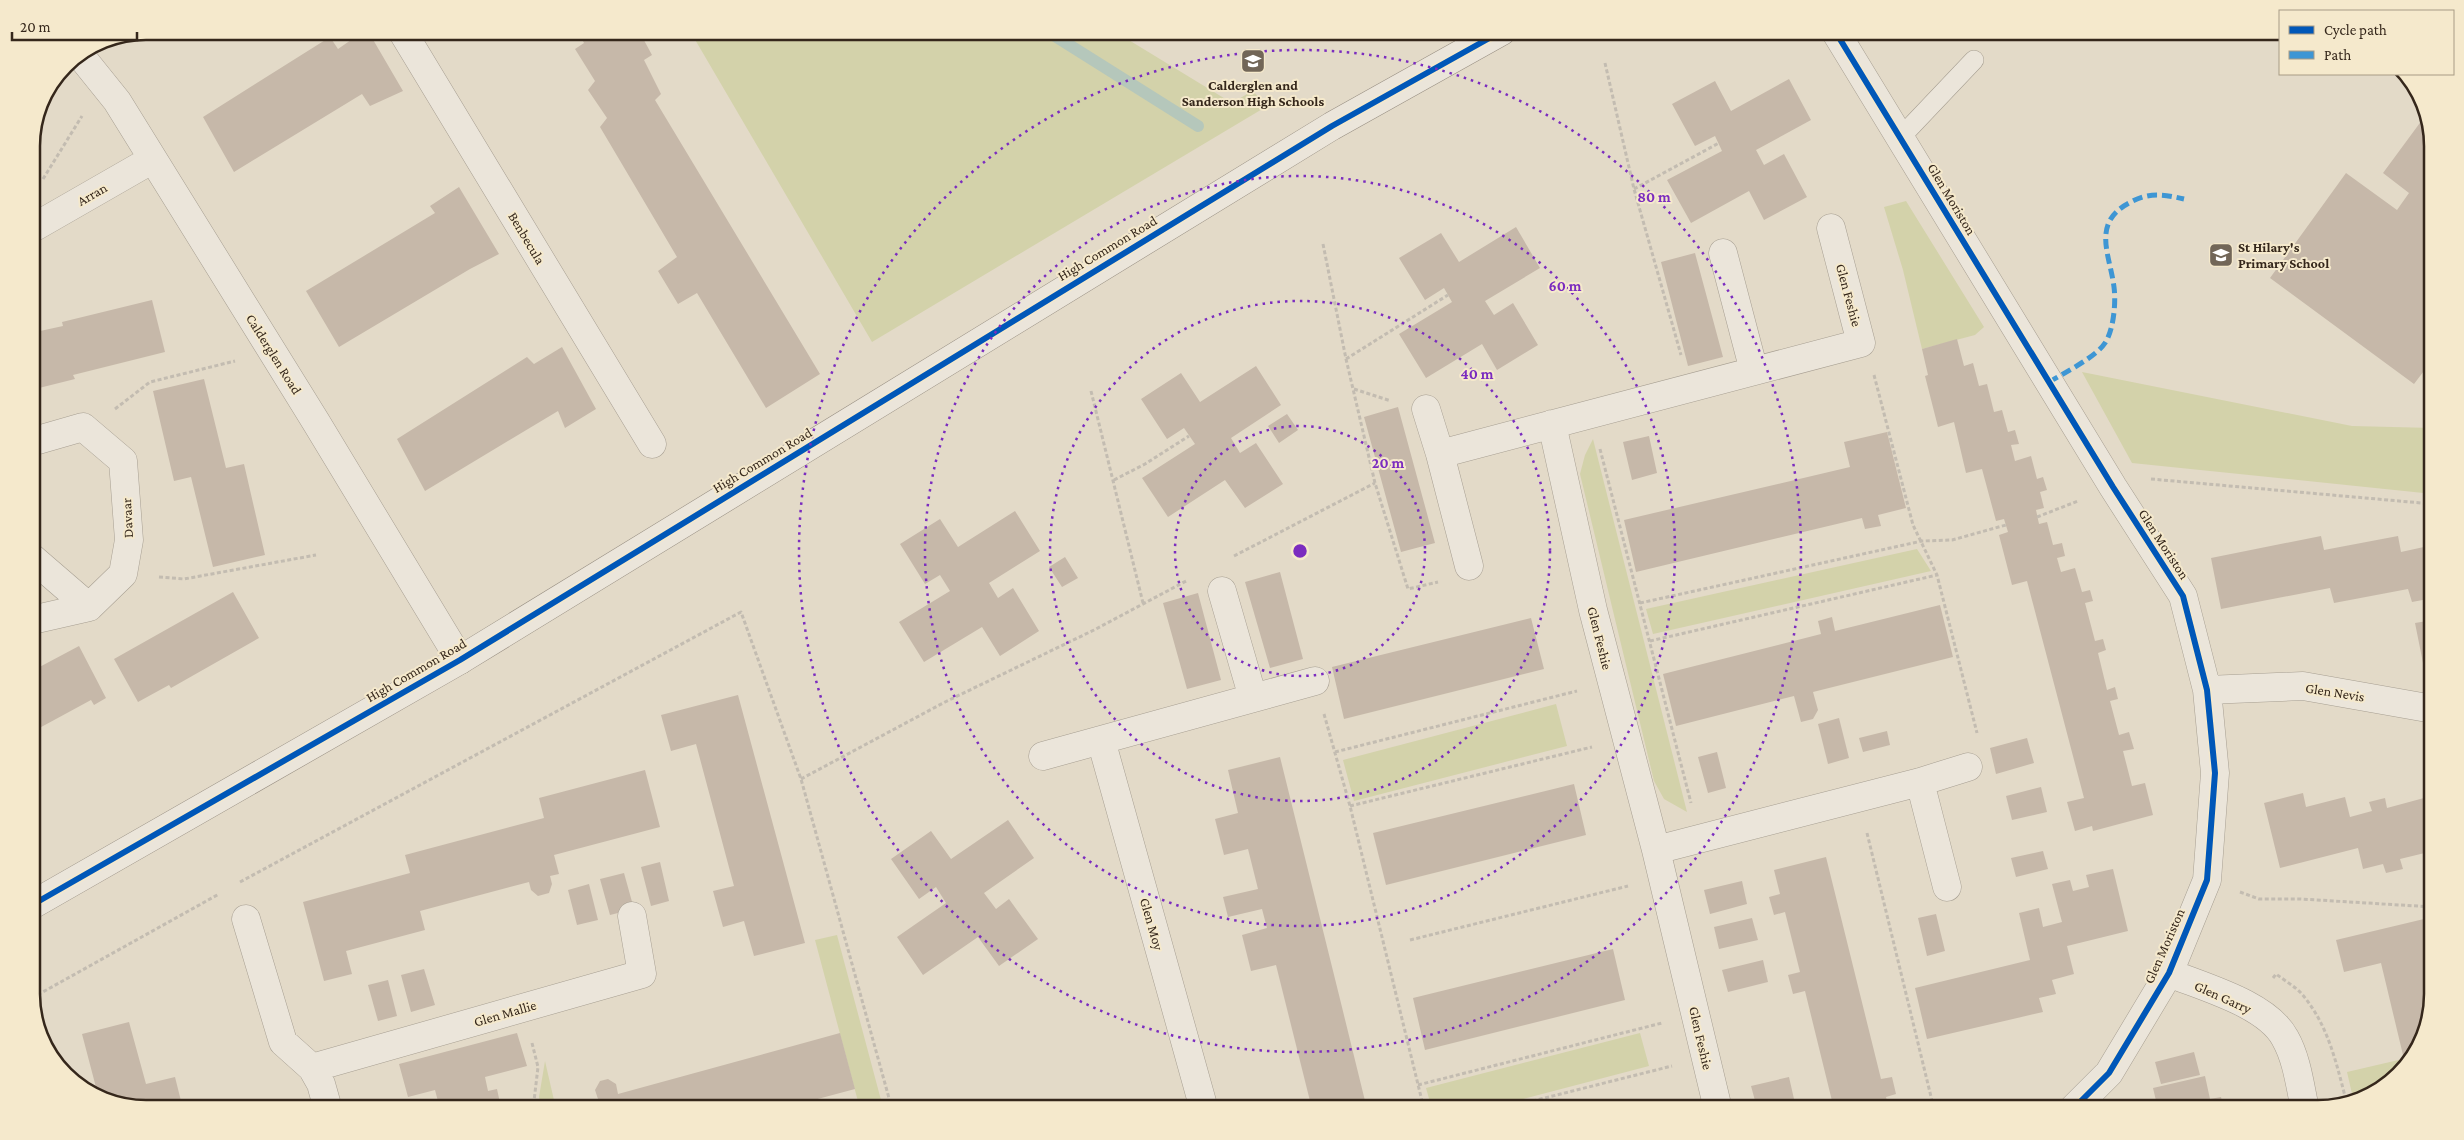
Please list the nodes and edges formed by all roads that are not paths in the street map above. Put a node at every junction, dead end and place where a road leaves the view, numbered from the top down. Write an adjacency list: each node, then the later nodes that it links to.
1 (407, 40): 15 (street, Benbecula)
2 (1486, 40): 22 (street, High Common Road)
3 (1840, 40): 6 (street, Glen Moriston)
4 (84, 60): 7 (street, Calderglen Road)
5 (1974, 60): 6 (lane)
6 (1900, 138): 24 (street, Glen Moriston)
7 (153, 159): 8 (street, Arran); 22 (street, Calderglen Road)
8 (40, 224)
9 (1831, 228): 11 (street, Glen Feshie)
10 (1723, 253): 11 (street)
11 (1754, 371): 13 (street, Glen Feshie)
12 (1426, 409): 16 (street)
13 (1552, 424): 16 (street, Glen Feshie); 31 (street, Glen Feshie)
14 (40, 440): 20 (street, Davaar)
15 (652, 444)
16 (1440, 454): 18 (street)
17 (40, 564): 20 (street)
18 (1469, 566)
19 (1222, 590): 25 (street)
20 (90, 607): 21 (street)
21 (40, 618)
22 (460, 660): 33 (street, High Common Road)
23 (1315, 681): 25 (street)
24 (2207, 690): 26 (street, Glen Nevis); 36 (street, Glen Moriston)
25 (1252, 698): 27 (street)
26 (2424, 707)
27 (1101, 740): 28 (street); 39 (street, Glen Moy)
28 (1043, 756)
29 (1968, 767): 30 (street)
30 (1920, 782): 31 (street); 32 (street)
31 (1656, 850): 40 (street, Glen Feshie)
32 (1947, 887)
33 (40, 900)
34 (632, 916): 37 (street, Glen Mallie)
35 (246, 919): 37 (street)
36 (2169, 974): 41 (street, Glen Moriston); 42 (street, Glen Garry)
37 (312, 1068): 38 (street)
38 (325, 1100)
39 (1201, 1100)
40 (1716, 1100)
41 (2082, 1100)
42 (2303, 1100)

